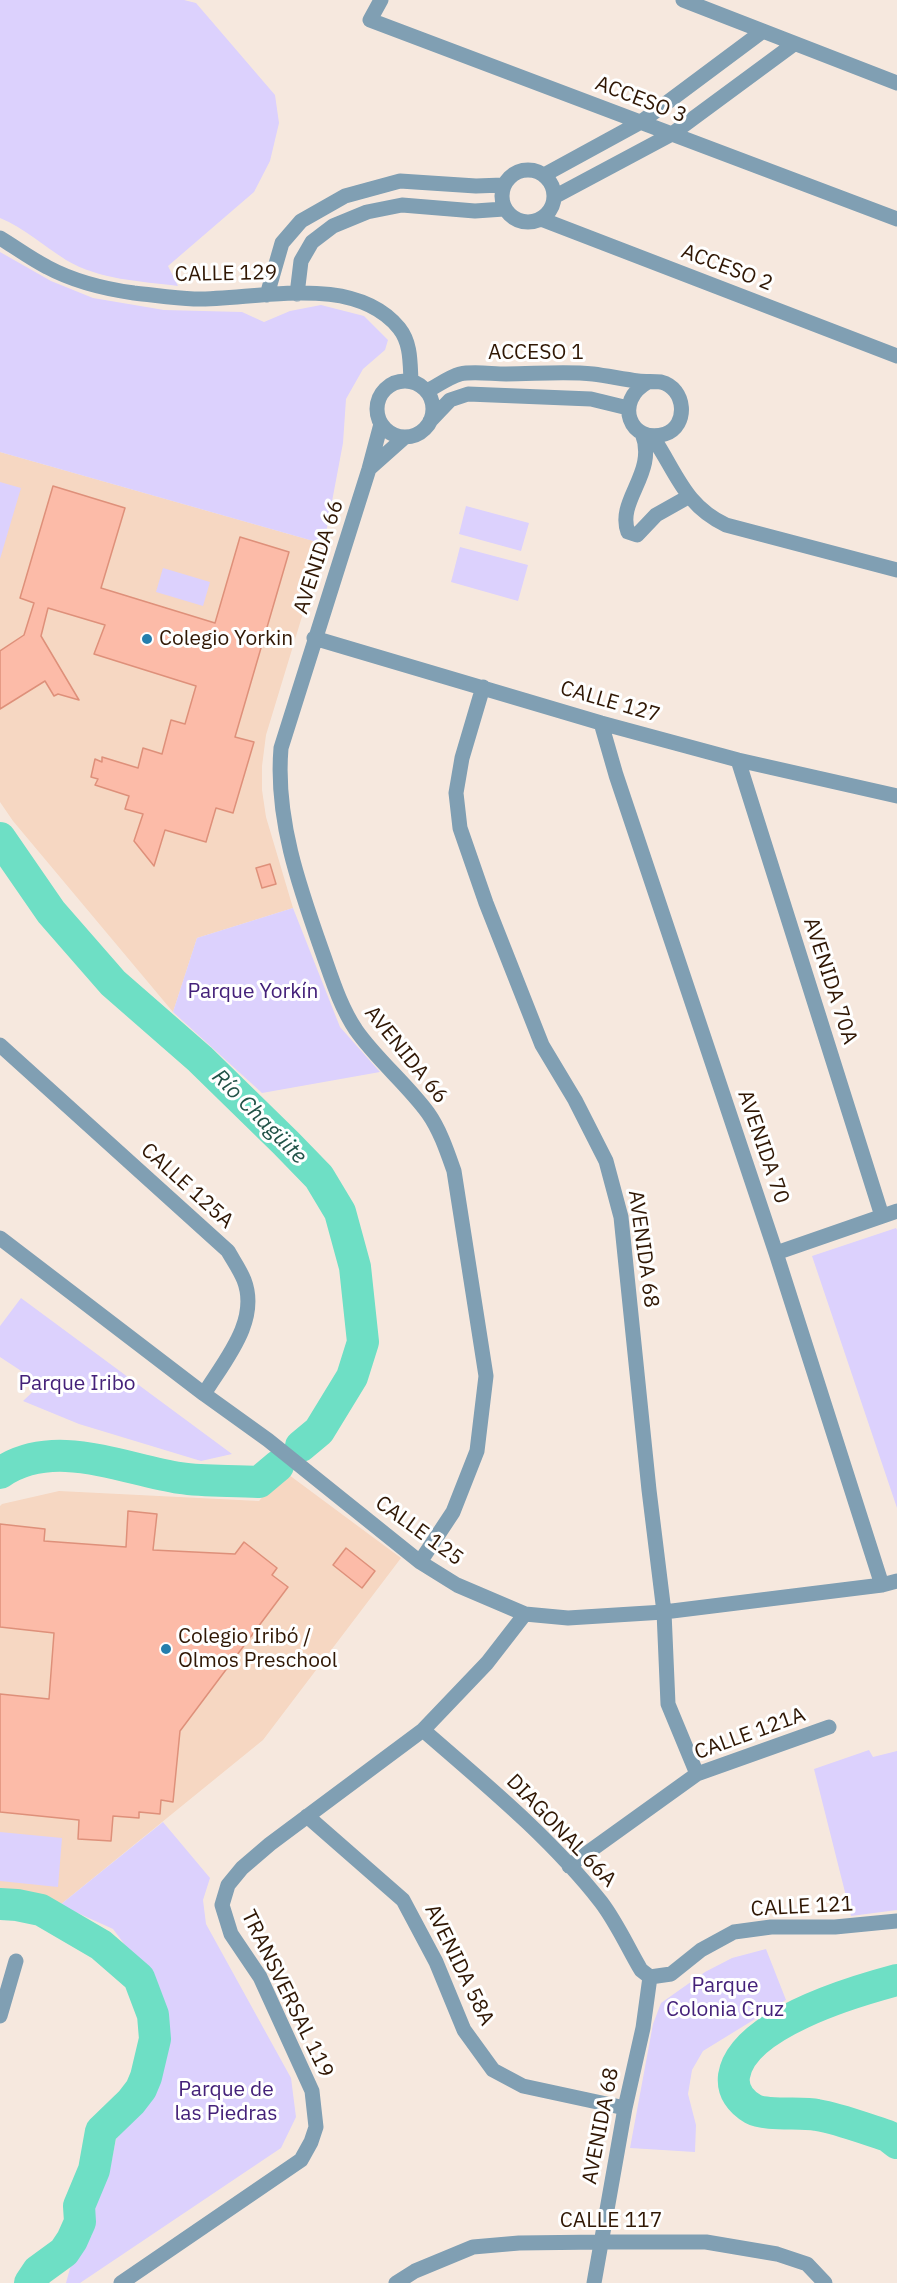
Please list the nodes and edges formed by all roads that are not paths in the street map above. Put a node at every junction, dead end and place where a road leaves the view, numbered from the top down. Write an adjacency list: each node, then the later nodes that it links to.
1 (381, 0): 6 (street, ACCESO 3)
2 (682, 0): 3 (street)
3 (763, 31): 4 (street); 6 (street)
4 (794, 44): 5 (street); 7 (street)
5 (897, 83)
6 (641, 122): 7 (street, ACCESO 3); 8 (street)
7 (672, 134): 10 (street); 13 (street, ACCESO 3)
8 (544, 175): 9 (street); 10 (street)
9 (503, 185): 11 (street); 16 (street)
10 (554, 197): 12 (street)
11 (504, 208): 12 (street); 15 (street)
12 (541, 219): 17 (street, ACCESO 2)
13 (897, 219)
14 (0, 238): 16 (street, CALLE 129)
15 (297, 294): 16 (street, CALLE 129); 18 (street, CALLE 129)
16 (267, 295)
17 (897, 356)
18 (411, 381): 20 (street); 23 (street)
19 (648, 382): 20 (street, ACCESO 1); 21 (street); 24 (street, ACCESO 1)
20 (427, 391): 22 (street)
21 (628, 408): 22 (street, ACCESO 1); 25 (street)
22 (430, 421): 26 (street)
23 (381, 424): 26 (street); 28 (street, AVENIDA 66)
24 (678, 425): 25 (street); 27 (street, ACCESO 1)
25 (647, 435): 27 (street); 29 (street)
26 (405, 437): 28 (street)
27 (669, 461): 29 (street)
28 (369, 469): 31 (street, AVENIDA 66)
29 (688, 497): 30 (street)
30 (897, 570)
31 (314, 638): 32 (street, CALLE 127); 41 (street, AVENIDA 66)
32 (483, 687): 33 (street, CALLE 127); 44 (street, AVENIDA 68)
33 (601, 723): 34 (street, CALLE 127); 39 (street, AVENIDA 70)
34 (738, 760): 35 (street, CALLE 127); 37 (street, AVENIDA 70A)
35 (897, 796)
36 (0, 1045): 40 (street, CALLE 125A)
37 (890, 1214): 39 (street)
38 (0, 1238): 40 (street, CALLE 125)
39 (776, 1253): 43 (street, AVENIDA 70)
40 (204, 1394): 41 (street, CALLE 125)
41 (420, 1562): 45 (street, CALLE 125)
42 (897, 1581): 43 (street, CALLE 125)
43 (882, 1585): 44 (street, CALLE 125)
44 (664, 1612): 45 (street, CALLE 125); 48 (street, AVENIDA 68)
45 (525, 1614): 47 (street, TRANSVERSAL 119)
46 (829, 1728): 48 (street, CALLE 121A)
47 (423, 1730): 49 (street, TRANSVERSAL 119); 50 (street, DIAGONAL 66A)
48 (698, 1774): 50 (street, CALLE 121A)
49 (307, 1816): 55 (street, AVENIDA 58A); 57 (street, TRANSVERSAL 119)
50 (569, 1866): 53 (street, DIAGONAL 66A)
51 (897, 1921): 53 (street, CALLE 121)
52 (16, 1961): 54 (street)
53 (650, 1977): 55 (street, AVENIDA 68)
54 (0, 2016)
55 (625, 2108): 56 (street, AVENIDA 68)
56 (601, 2242): 58 (street, CALLE 117); 59 (street, AVENIDA 68); 60 (street, CALLE 117)
57 (121, 2283)
58 (396, 2283)
59 (594, 2283)
60 (825, 2283)

